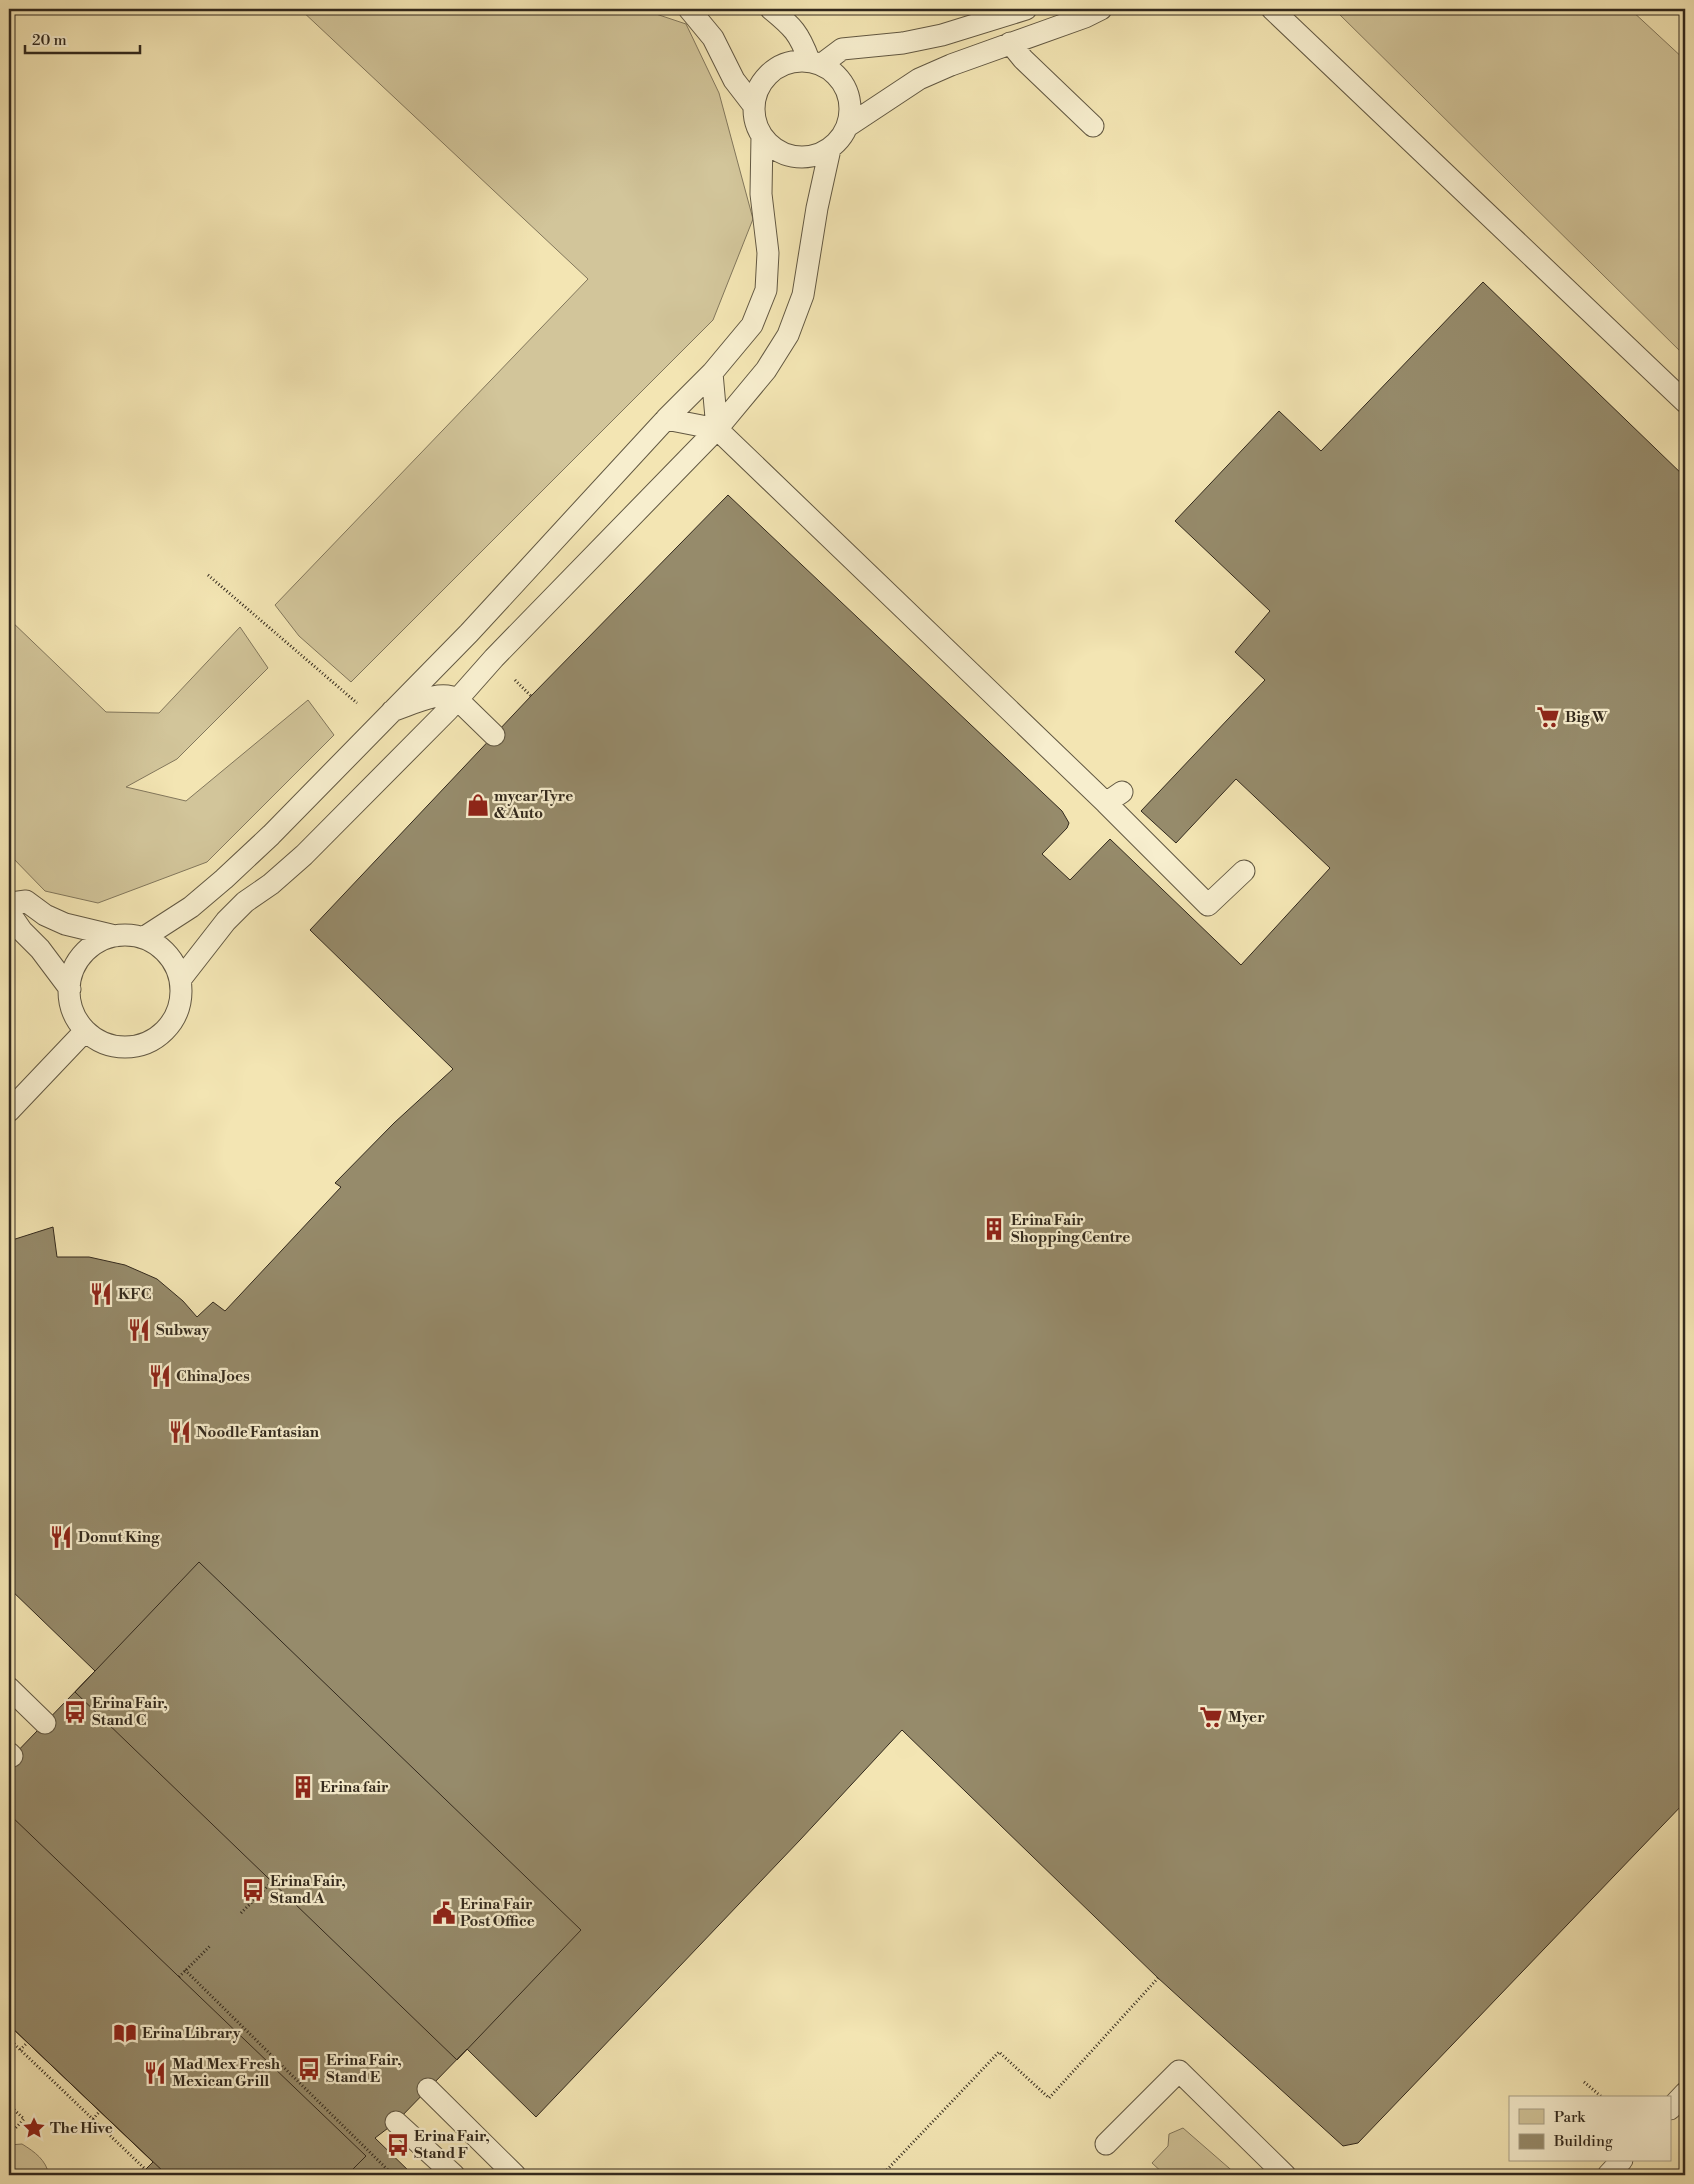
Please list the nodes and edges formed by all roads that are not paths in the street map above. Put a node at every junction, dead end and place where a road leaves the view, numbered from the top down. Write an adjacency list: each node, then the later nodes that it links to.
1 (689, 9): 8 (lane)
2 (771, 9): 7 (lane)
3 (1026, 9): 7 (lane)
4 (1101, 9): 6 (lane)
5 (1272, 9): 14 (lane)
6 (1010, 43): 9 (lane); 10 (lane)
7 (815, 62): 8 (lane); 9 (lane)
8 (754, 106): 11 (lane)
9 (848, 126): 12 (lane)
10 (1094, 126)
11 (762, 136): 12 (lane); 13 (lane)
12 (830, 149): 16 (lane)
13 (712, 373): 15 (lane); 16 (lane)
14 (1685, 402)
15 (666, 419): 16 (lane); 18 (lane)
16 (717, 429): 17 (lane); 20 (lane)
17 (457, 699): 18 (lane); 19 (lane); 25 (lane)
18 (390, 712): 24 (lane)
19 (494, 735)
20 (1244, 871)
21 (10, 902): 22 (lane); 23 (lane)
22 (15, 933): 26 (lane)
23 (115, 936): 24 (lane); 26 (lane)
24 (143, 938): 25 (lane)
25 (180, 980): 27 (lane)
26 (70, 989): 27 (lane)
27 (85, 1031): 28 (lane)
28 (9, 1111)
29 (9, 1688): 30 (lane)
30 (44, 1723)
31 (428, 2089): 38 (lane)
32 (1685, 2093): 33 (lane)
33 (1672, 2107)
34 (396, 2122): 37 (lane)
35 (1106, 2144): 39 (lane)
36 (1620, 2162): 40 (lane)
37 (454, 2175)
38 (515, 2175)
39 (1285, 2175)
40 (1608, 2175)

